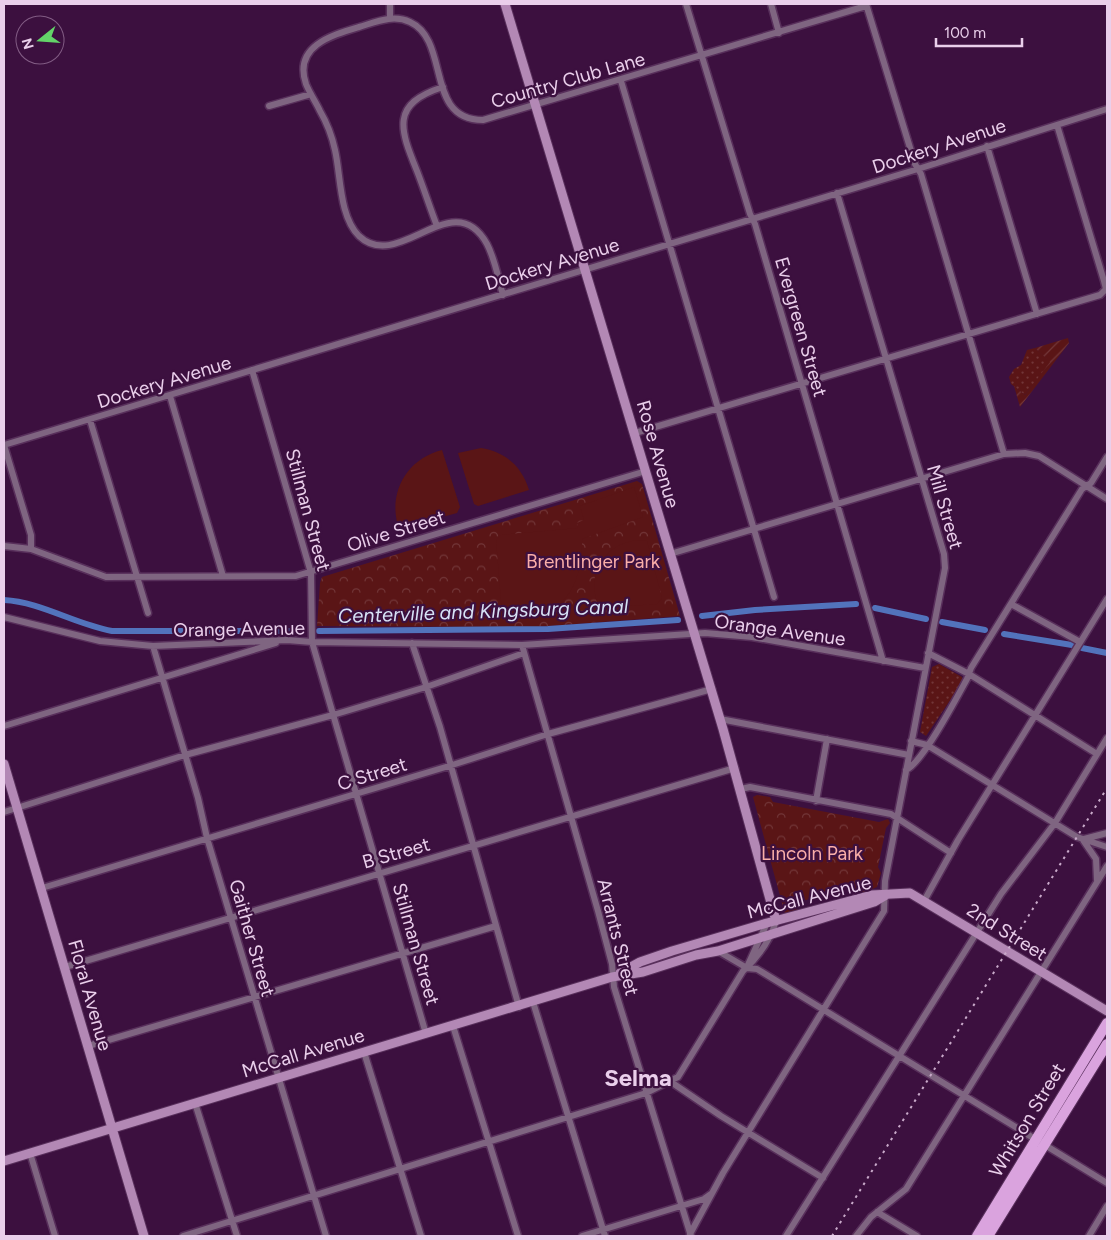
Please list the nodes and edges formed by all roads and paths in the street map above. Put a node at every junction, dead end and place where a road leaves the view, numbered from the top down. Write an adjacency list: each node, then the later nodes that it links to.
1 (390, 4): 6 (street)
2 (505, 4): 13 (main road, Rose Avenue)
3 (686, 4): 8 (street, Evergreen Street)
4 (771, 4): 7 (street)
5 (866, 5): 7 (street, Country Club Lane); 17 (street)
6 (390, 18): 10 (street, Country Club Lane); 11 (street)
7 (779, 33): 8 (street, Country Club Lane)
8 (702, 56): 9 (street, Country Club Lane); 19 (street, Evergreen Street)
9 (621, 80): 13 (street, Country Club Lane); 21 (street)
10 (443, 87): 13 (street, Country Club Lane); 20 (street)
11 (311, 94): 12 (street); 20 (street)
12 (269, 106)
13 (535, 106): 22 (main road, Rose Avenue)
14 (1107, 109): 15 (street, Dockery Avenue)
15 (1057, 125): 16 (street, Dockery Avenue); 24 (street)
16 (987, 146): 17 (street, Dockery Avenue); 24 (street)
17 (918, 169): 18 (street, Dockery Avenue); 25 (street)
18 (838, 193): 19 (street, Dockery Avenue); 26 (street, Mill Street)
19 (753, 219): 21 (street, Dockery Avenue); 28 (street, Evergreen Street)
20 (437, 226): 23 (street)
21 (670, 244): 22 (street, Dockery Avenue); 30 (street)
22 (586, 270): 23 (street, Dockery Avenue); 32 (main road, Rose Avenue)
23 (503, 295): 27 (street, Dockery Avenue)
24 (1037, 314): 25 (street)
25 (969, 334): 26 (street); 34 (street)
26 (886, 358): 28 (street); 37 (street, Mill Street)
27 (252, 370): 29 (street, Dockery Avenue); 45 (street, Stillman Street)
28 (802, 383): 30 (street); 40 (street, Evergreen Street)
29 (170, 396): 31 (street, Dockery Avenue); 46 (street)
30 (718, 408): 32 (street); 41 (street)
31 (90, 420): 33 (street, Dockery Avenue); 47 (street)
32 (635, 434): 36 (main road, Rose Avenue)
33 (4, 445): 43 (street)
34 (1004, 454): 37 (street); 38 (street)
35 (1107, 456): 38 (street)
36 (646, 471): 44 (main road, Rose Avenue); 45 (street, Olive Street)
37 (922, 478): 40 (street); 60 (street, Mill Street)
38 (1086, 486): 39 (street); 50 (street)
39 (1107, 499)
40 (837, 504): 41 (street); 62 (street, Evergreen Street)
41 (754, 528): 44 (street); 48 (street)
42 (4, 546): 43 (street, Olive Street)
43 (31, 549): 47 (street, Olive Street)
44 (670, 554): 53 (main road, Rose Avenue)
45 (311, 573): 46 (street, Olive Street); 55 (street, Stillman Street)
46 (223, 576): 47 (street, Olive Street)
47 (138, 578): 51 (street)
48 (774, 597)
49 (1107, 599): 56 (street)
50 (1011, 604): 56 (street); 64 (street)
51 (148, 613)
52 (4, 617): 59 (street, Orange Avenue)
53 (695, 634): 58 (street, Orange Avenue); 62 (street, Orange Avenue); 67 (main road, Rose Avenue)
54 (286, 640): 55 (street, Orange Avenue); 59 (street, Orange Avenue); 65 (street)
55 (312, 642): 57 (street, Orange Avenue); 68 (street, Stillman Street)
56 (1080, 642): 69 (street)
57 (412, 643): 58 (street, Orange Avenue); 66 (street)
58 (522, 644): 61 (street, Arrants Street)
59 (153, 646): 65 (street, Gaither Street)
60 (928, 653): 63 (street, Mill Street); 64 (street)
61 (524, 654): 66 (street); 72 (street, Arrants Street)
62 (883, 661): 63 (street, Orange Avenue)
63 (925, 668): 75 (street, Mill Street)
64 (969, 674): 69 (street); 76 (street)
65 (162, 677): 71 (street); 79 (street, Gaither Street)
66 (426, 687): 68 (street); 81 (street)
67 (712, 689): 70 (main road, Rose Avenue); 72 (street, C Street)
68 (333, 715): 79 (street); 86 (street, Stillman Street)
69 (1034, 715): 78 (street); 84 (street)
70 (720, 718): 74 (street); 82 (main road, Rose Avenue)
71 (4, 726)
72 (548, 734): 81 (street, C Street); 90 (street, Arrants Street)
73 (1107, 738): 78 (street)
74 (827, 739): 77 (street); 87 (street)
75 (911, 741): 76 (street); 77 (street, Mill Street)
76 (928, 745): 83 (street); 84 (street)
77 (909, 754): 83 (street, Mill Street)
78 (1097, 754): 92 (street)
79 (185, 755): 88 (street); 94 (street, Gaither Street)
80 (4, 764): 88 (main road, Floral Avenue)
81 (450, 766): 86 (street, C Street); 96 (street)
82 (735, 768): 85 (main road, Rose Avenue); 90 (street, B Street)
83 (906, 770): 91 (street, Mill Street)
84 (992, 785): 92 (street); 98 (street)
85 (741, 790): 87 (street); 106 (main road, Rose Avenue)
86 (356, 794): 94 (street, C Street); 100 (street, Stillman Street)
87 (816, 801): 91 (street)
88 (17, 808): 89 (street); 102 (main road, Floral Avenue)
89 (4, 812)
90 (570, 817): 96 (street, B Street); 115 (street, Arrants Street)
91 (896, 818): 98 (street); 103 (street, Mill Street)
92 (1055, 823): 95 (street); 108 (street)
93 (1107, 833): 95 (street)
94 (207, 838): 102 (street, C Street); 105 (street, Gaither Street)
95 (1082, 839): 97 (street); 101 (street)
96 (473, 846): 100 (street, B Street); 107 (street)
97 (1107, 847)
98 (951, 853): 104 (street)
99 (1107, 866): 101 (street)
100 (379, 874): 105 (street, B Street); 111 (street, Stillman Street)
101 (1097, 882): 114 (street)
102 (42, 888): 112 (main road, Floral Avenue)
103 (886, 895): 104 (main road, 2nd Street); 106 (main road, McCall Avenue); 109 (main road, McCall Avenue); 119 (street, Mill Street)
104 (924, 901): 108 (main road, 2nd Street)
105 (230, 917): 112 (street, B Street); 116 (street, Gaither Street)
106 (772, 920): 109 (street); 115 (main road, McCall Avenue)
107 (496, 926): 111 (street); 118 (street)
108 (978, 933): 114 (main road, 2nd Street); 127 (street)
109 (768, 934): 110 (main road, McCall Avenue); 113 (street)
110 (718, 951): 113 (street); 115 (main road, McCall Avenue)
111 (403, 953): 116 (street); 123 (street, Stillman Street)
112 (65, 967): 125 (main road, Floral Avenue)
113 (747, 968): 119 (street); 129 (street)
114 (1042, 973): 120 (main road, 2nd Street); 131 (street)
115 (612, 977): 117 (main road, McCall Avenue); 130 (street, Arrants Street)
116 (253, 996): 125 (street); 128 (street, Gaither Street)
117 (533, 1002): 118 (main road, McCall Avenue); 133 (street)
118 (519, 1007): 122 (main road, McCall Avenue)
119 (824, 1010): 127 (street); 135 (street, Mill Street)
120 (1107, 1011)
121 (1107, 1023): 137 (main road, Whitson Street)
122 (453, 1026): 123 (main road, McCall Avenue); 136 (street, Stillman Street)
123 (426, 1034): 126 (main road, McCall Avenue)
124 (1107, 1044): 137 (main road, Whitson Street)
125 (88, 1046): 134 (main road, Floral Avenue)
126 (364, 1052): 128 (main road, McCall Avenue); 140 (street)
127 (899, 1057): 131 (street); 141 (street)
128 (278, 1079): 132 (main road, McCall Avenue); 144 (street, Gaither Street)
129 (671, 1082): 130 (street); 135 (street)
130 (646, 1093): 133 (street); 145 (street, Arrants Street)
131 (965, 1097): 137 (street); 147 (street)
132 (194, 1102): 134 (main road, McCall Avenue); 148 (street)
133 (569, 1117): 136 (street); 149 (street)
134 (111, 1127): 138 (main road, McCall Avenue); 152 (main road, Floral Avenue)
135 (748, 1133): 141 (street); 143 (street, Mill Street)
136 (489, 1142): 140 (street); 157 (street, Stillman Street)
137 (1040, 1143): 142 (street); 162 (main road, Whitson Street); 163 (main road, Whitson Street)
138 (30, 1153): 139 (main road, McCall Avenue); 151 (street)
139 (4, 1161)
140 (401, 1169): 144 (street); 156 (street)
141 (823, 1178): 159 (street)
142 (1107, 1183)
143 (712, 1193): 145 (street); 150 (street, Mill Street)
144 (314, 1196): 148 (street); 155 (street, Gaither Street)
145 (681, 1206): 149 (street); 150 (street, Arrants Street)
146 (1107, 1206): 164 (street)
147 (877, 1212): 160 (street); 161 (street)
148 (232, 1222): 153 (street); 154 (street)
149 (604, 1233): 158 (street)
150 (691, 1235)
151 (55, 1236)
152 (144, 1236)
153 (183, 1236)
154 (237, 1236)
155 (326, 1236)
156 (421, 1236)
157 (518, 1236)
158 (582, 1236)
159 (786, 1236)
160 (856, 1236)
161 (917, 1236)
162 (977, 1236)
163 (988, 1236)
164 (1089, 1236)

